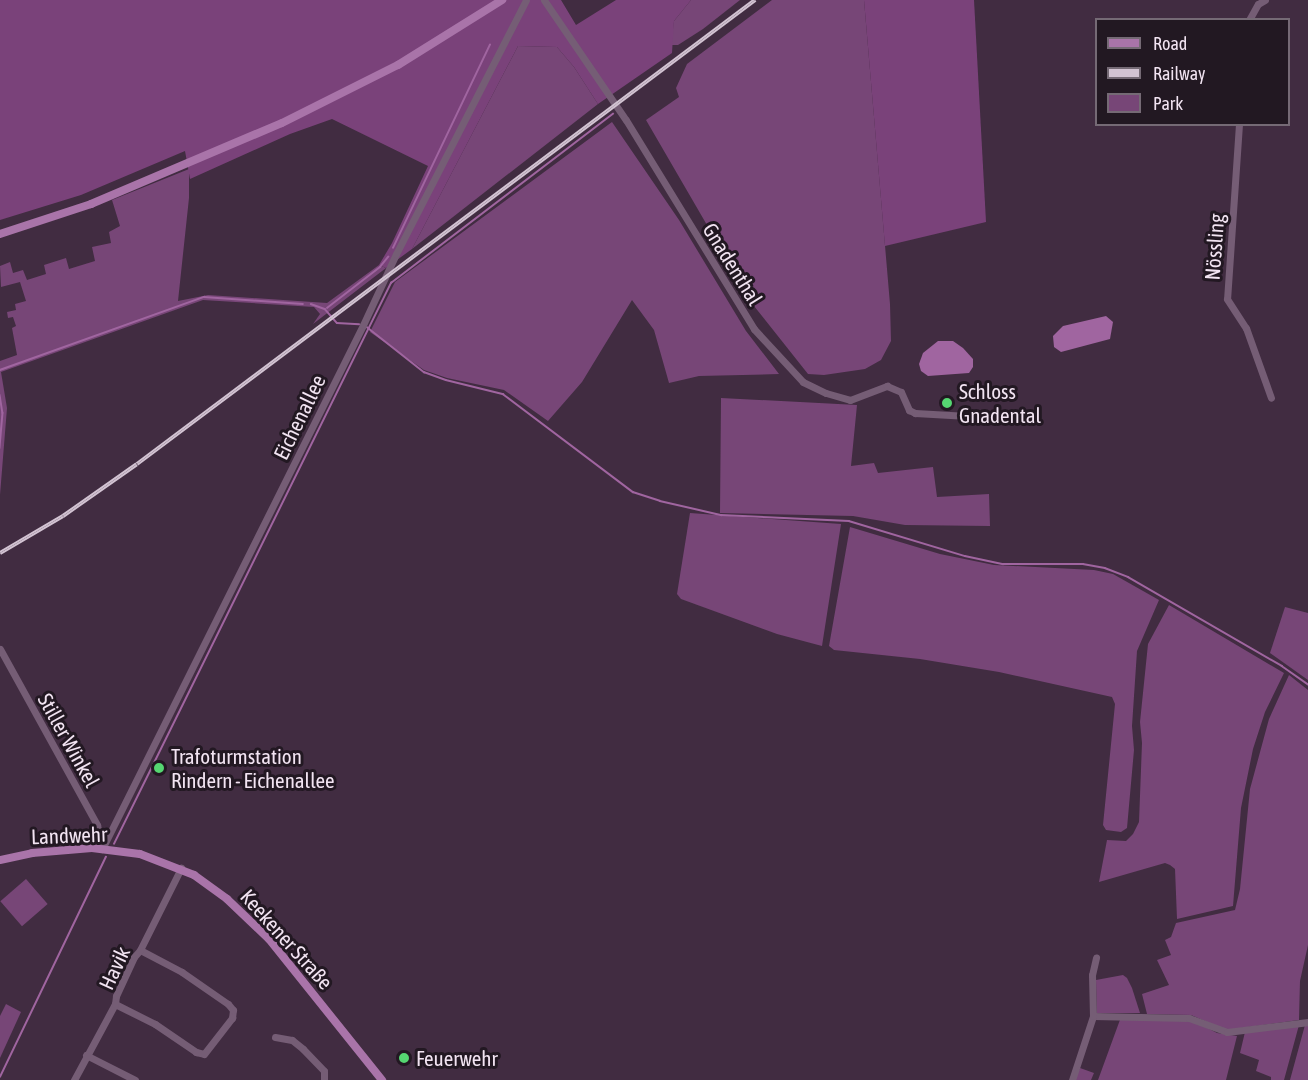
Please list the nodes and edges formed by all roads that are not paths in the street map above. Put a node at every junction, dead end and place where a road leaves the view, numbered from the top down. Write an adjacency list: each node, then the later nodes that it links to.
1 (502, 0): 7 (main road)
2 (526, 0): 11 (street, Eichenallee)
3 (544, 0): 9 (street, Gnadenthal)
4 (1265, 0): 5 (street)
5 (1250, 18)
6 (1239, 126): 8 (street, Nössling)
7 (0, 234)
8 (1271, 398)
9 (968, 416)
10 (0, 649): 11 (street, Stiller Winkel)
11 (102, 849): 12 (main road, Landwehr); 13 (main road, Landwehr)
12 (140, 854): 14 (main road, Keekener Straße)
13 (0, 860)
14 (181, 868): 15 (street, Havik); 25 (main road, Keekener Straße)
15 (140, 950): 17 (street, Havik); 17 (street)
16 (1096, 957): 18 (street)
17 (115, 1004): 21 (street, Havik)
18 (1093, 1016): 19 (street); 26 (street)
19 (1308, 1022)
20 (275, 1037): 24 (street)
21 (86, 1055): 22 (street, Havik); 23 (street)
22 (74, 1080)
23 (135, 1080)
24 (324, 1080)
25 (382, 1080)
26 (1072, 1080)

